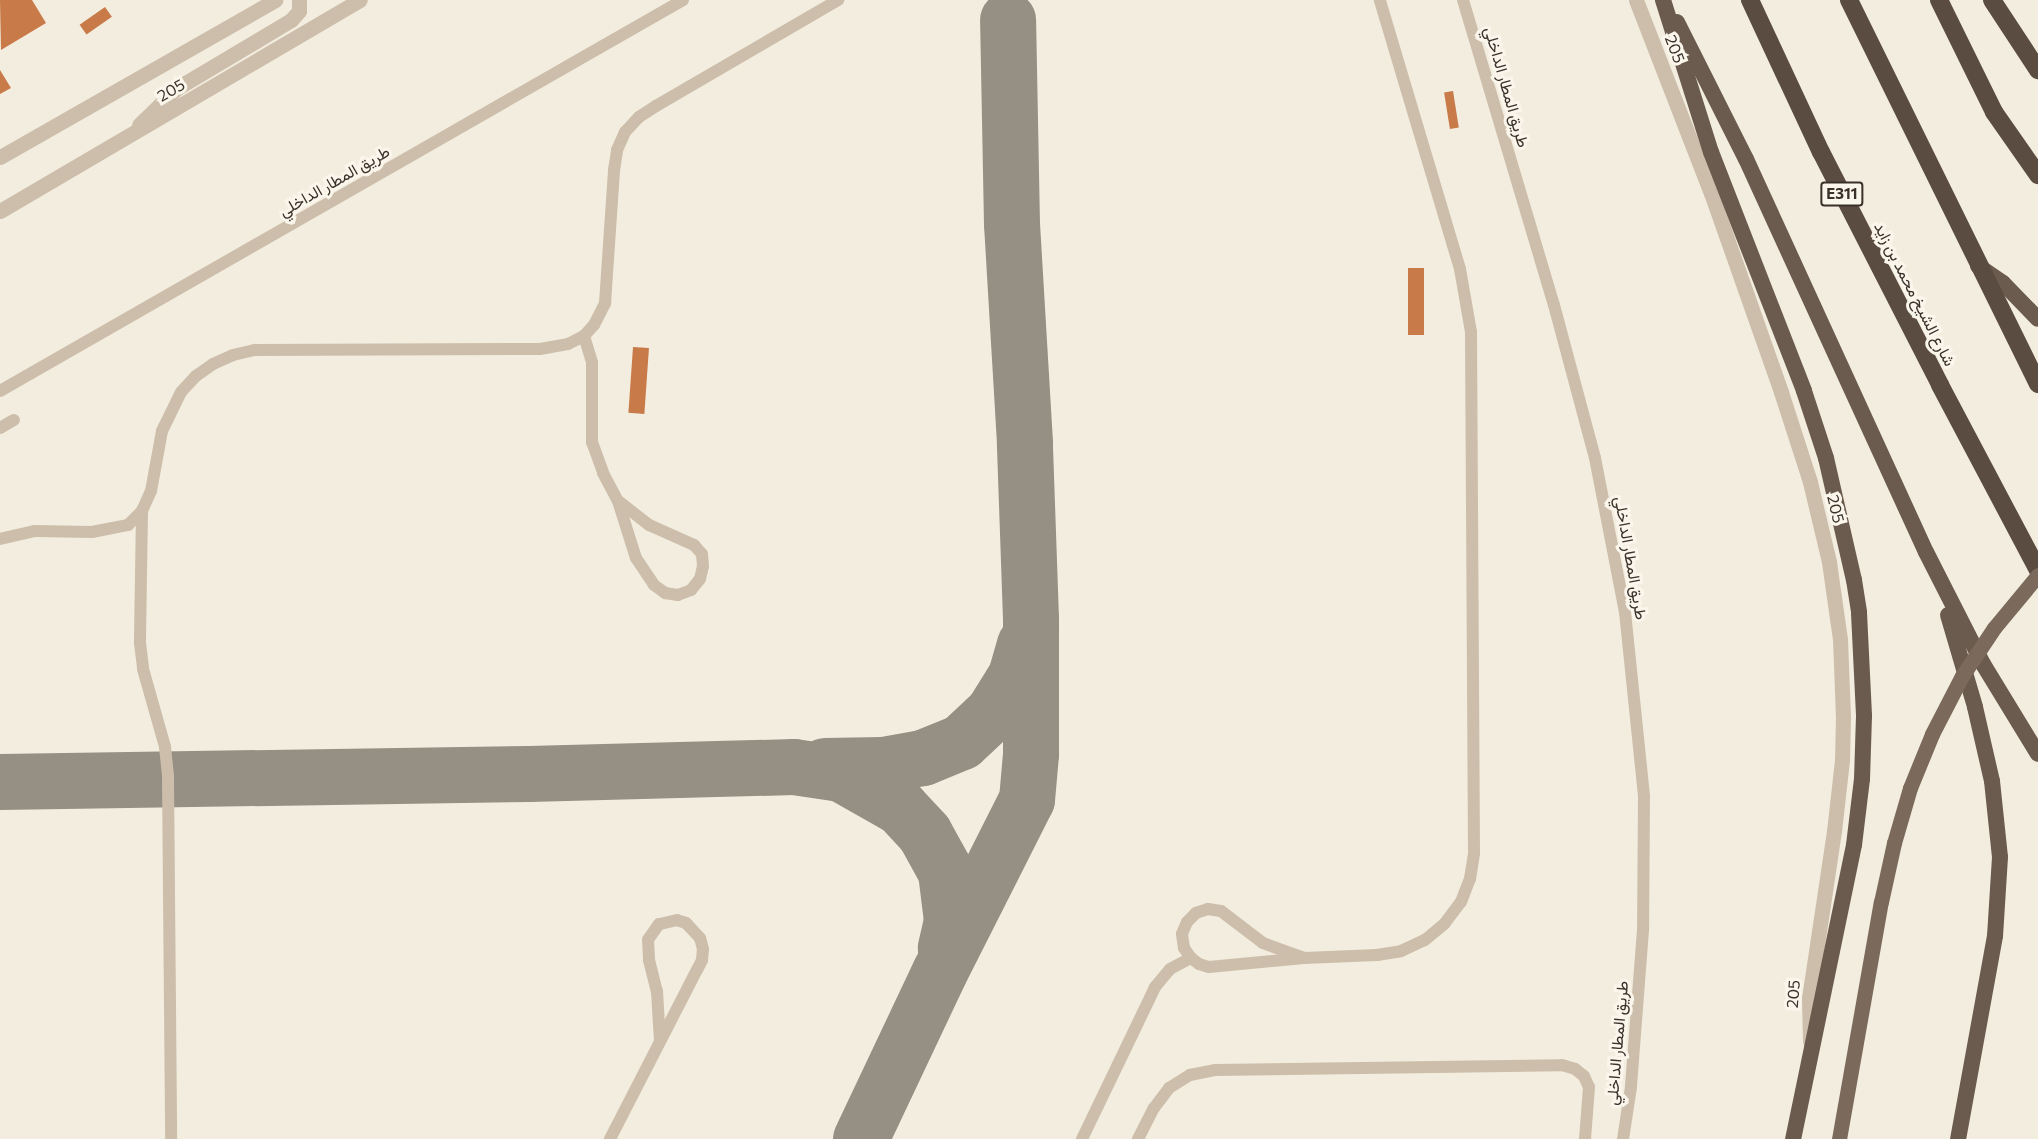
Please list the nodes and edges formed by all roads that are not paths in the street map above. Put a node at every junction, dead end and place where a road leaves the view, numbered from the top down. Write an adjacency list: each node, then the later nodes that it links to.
1 (255, 0): 15 (street)
2 (275, 0): 15 (street, 205)
3 (298, 0): 17 (street)
4 (360, 0): 17 (street, 205)
5 (684, 0): 25 (lane, طريق المطار الداخلي)
6 (838, 0): 23 (lane)
7 (1380, 0): 35 (lane)
8 (1463, 0): 44 (lane, طريق المطار الداخلي)
9 (1636, 0): 38 (street, 205)
10 (1664, 0): 31 (highway); 38 (highway)
11 (1750, 0): 32 (highway, شارع الشيخ محمد بن زايد / E311)
12 (1849, 0): 21 (highway)
13 (1939, 0): 19 (highway)
14 (1992, 0): 16 (highway)
15 (247, 17): 18 (street, 205)
16 (2038, 70)
17 (131, 134): 20 (street, 205)
18 (0, 158)
19 (2038, 175)
20 (0, 211)
21 (1978, 266): 22 (highway); 24 (highway)
22 (2038, 318)
23 (584, 336): 28 (lane); 29 (lane)
24 (2038, 384)
25 (0, 391)
26 (14, 420): 27 (lane)
27 (0, 428)
28 (618, 501): 28 (lane)
29 (142, 511): 30 (lane); 39 (lane)
30 (0, 538)
31 (1926, 552): 34 (highway); 47 (highway)
32 (2038, 570)
33 (2038, 575): 46 (main road, bridge)
34 (2038, 754)
35 (1304, 957): 36 (lane); 36 (lane)
36 (1191, 958): 41 (lane)
37 (660, 1041): 37 (lane); 40 (lane)
38 (1812, 1054): 45 (highway)
39 (171, 1139)
40 (610, 1139)
41 (1082, 1139)
42 (1138, 1139): 43 (lane)
43 (1585, 1139)
44 (1623, 1139)
45 (1793, 1139)
46 (1839, 1139)
47 (1958, 1139)

